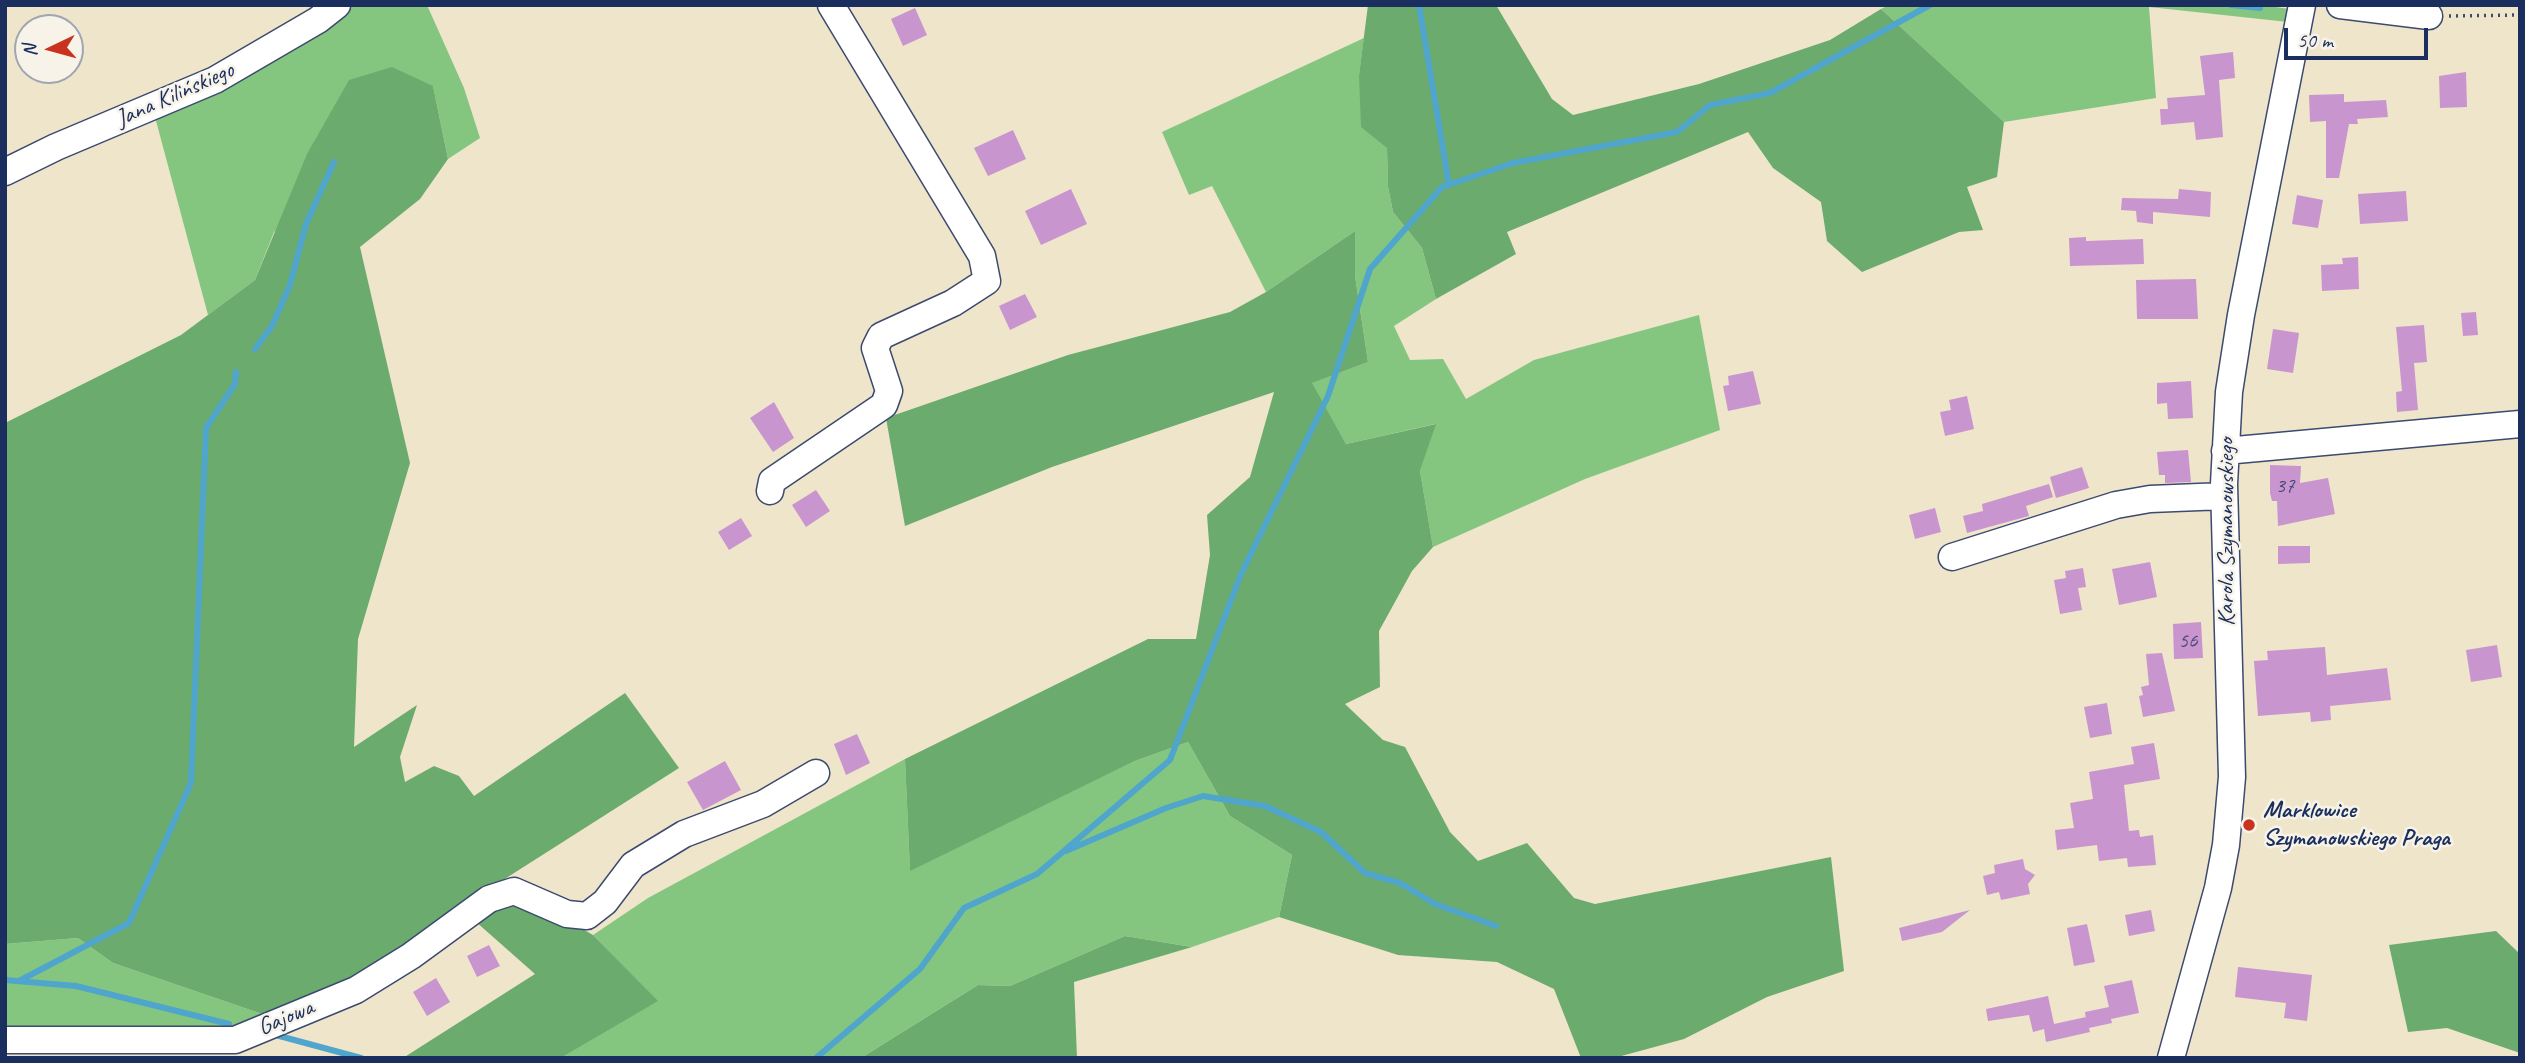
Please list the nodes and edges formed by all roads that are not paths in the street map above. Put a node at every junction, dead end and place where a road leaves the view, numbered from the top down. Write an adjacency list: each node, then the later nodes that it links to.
1 (337, 5): 6 (street, Jana Kilińskiego)
2 (831, 5): 9 (street)
3 (2302, 5): 8 (street, Karola Szymanowskiego)
4 (2340, 5): 5 (street)
5 (2429, 16)
6 (5, 173)
7 (2520, 424): 8 (street)
8 (2225, 451): 10 (street, Karola Szymanowskiego)
9 (769, 491)
10 (2224, 496): 11 (street); 14 (street, Karola Szymanowskiego)
11 (1952, 557)
12 (816, 773): 13 (street, Gajowa)
13 (5, 1040)
14 (2171, 1058)

